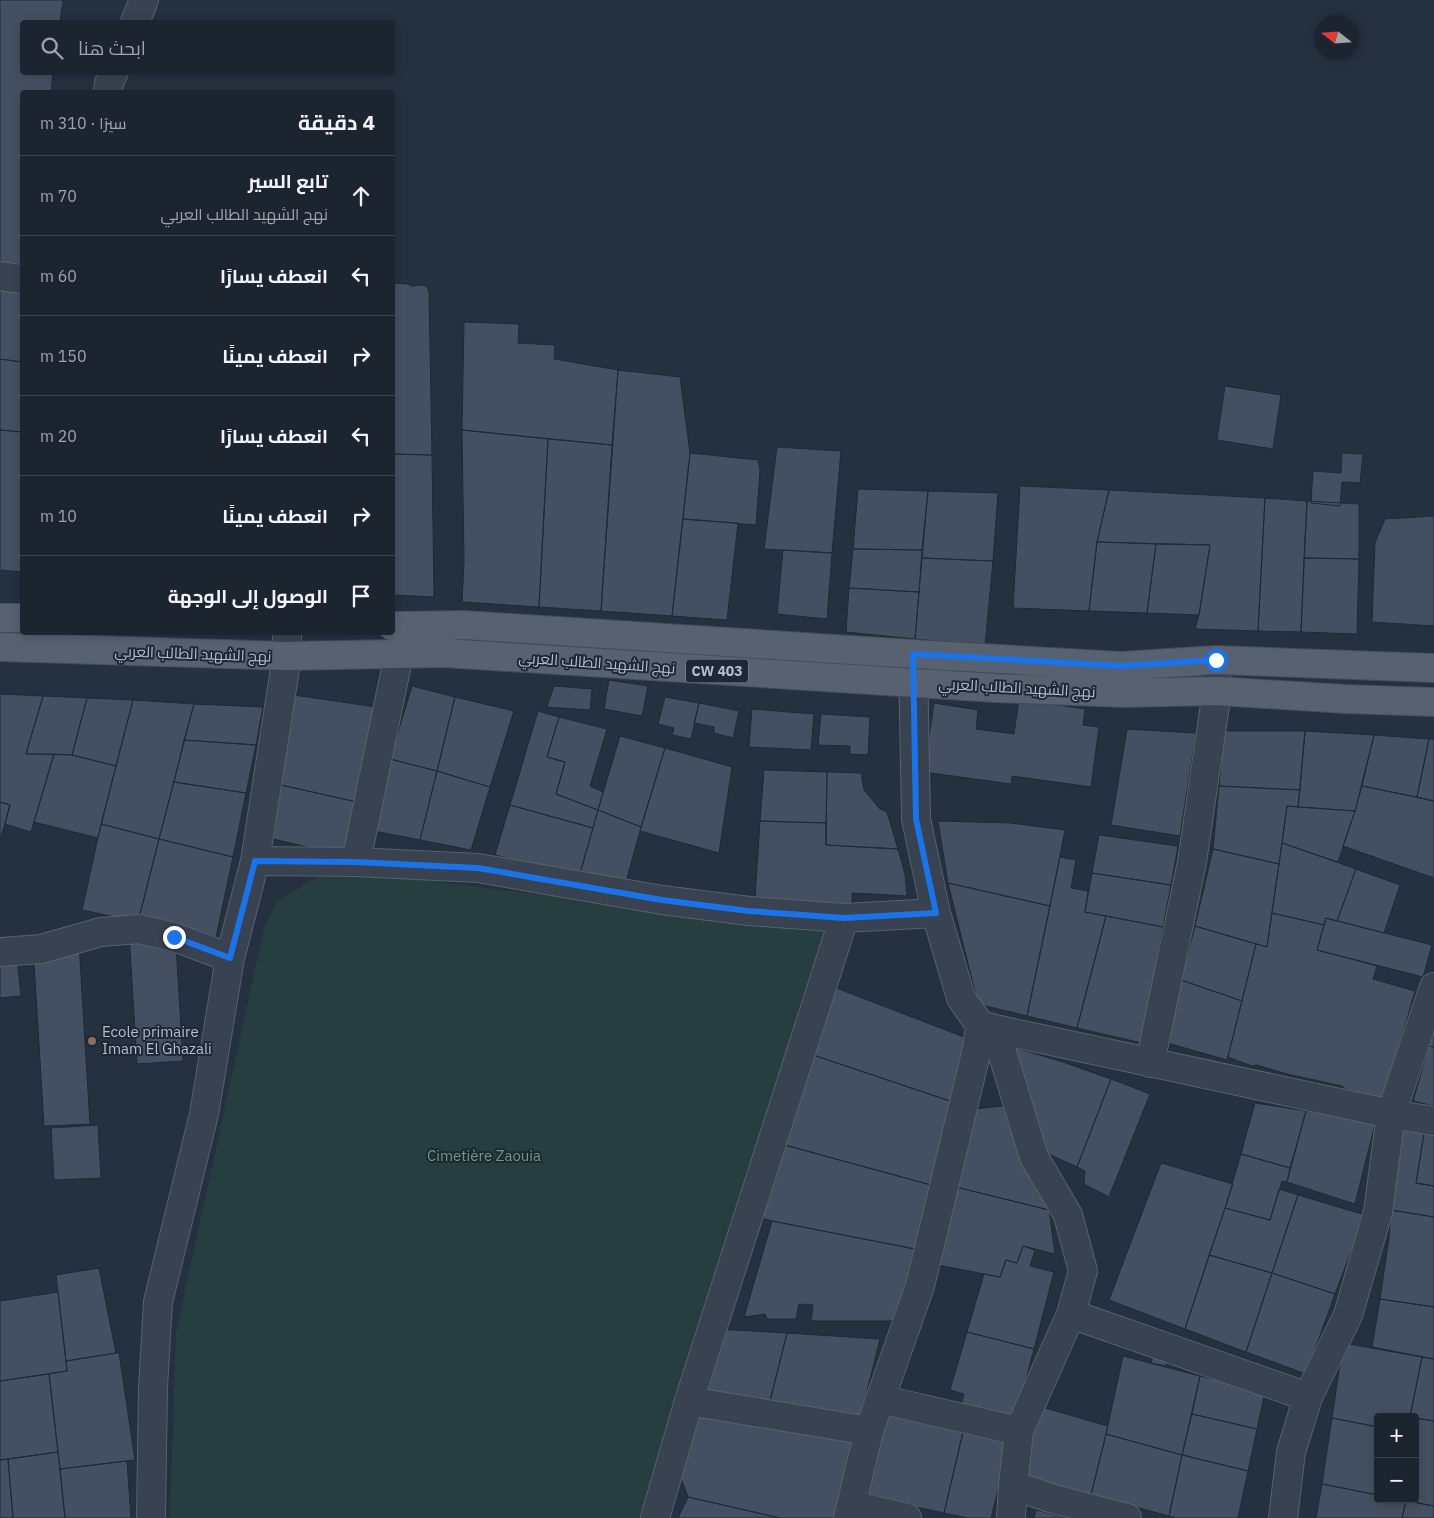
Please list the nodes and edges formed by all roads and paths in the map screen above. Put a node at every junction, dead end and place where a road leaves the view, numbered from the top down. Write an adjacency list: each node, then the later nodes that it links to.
1 (144, 0): 2 (street)
2 (136, 20)
3 (113, 75): 4 (street)
4 (108, 90)
5 (0, 276): 6 (street)
6 (20, 279)
7 (0, 618): 8 (main road)
8 (20, 618)
9 (395, 626): 13 (main road, نهج الشهيد الطالب العربي / CW 403)
10 (287, 644): 11 (main road, نهج الشهيد الطالب العربي / CW 403); 12 (main road, نهج الشهيد الطالب العربي / CW 403); 19 (street)
11 (0, 647)
12 (399, 654): 16 (main road, نهج الشهيد الطالب العربي / CW 403); 20 (street)
13 (913, 654): 14 (main road, نهج الشهيد الطالب العربي / CW 403); 16 (street)
14 (1216, 660): 15 (main road, نهج الشهيد الطالب العربي / CW 403); 17 (street)
15 (1434, 668)
16 (914, 683): 17 (main road, نهج الشهيد الطالب العربي / CW 403); 21 (street)
17 (1217, 691): 18 (main road, نهج الشهيد الطالب العربي / CW 403); 27 (street)
18 (1434, 702)
19 (255, 861): 20 (street); 24 (street)
20 (356, 862): 22 (street)
21 (936, 913): 22 (street); 26 (street)
22 (844, 918): 33 (street)
23 (0, 952): 24 (street)
24 (230, 958): 38 (street)
25 (1434, 987): 28 (street)
26 (987, 1027): 27 (street); 30 (street); 32 (street)
27 (1150, 1064): 28 (street)
28 (1391, 1114): 29 (street); 31 (street)
29 (1434, 1121)
30 (1071, 1314): 31 (street); 35 (street)
31 (1308, 1397): 43 (street)
32 (880, 1399): 34 (street); 35 (street)
33 (689, 1401): 34 (street); 39 (street)
34 (869, 1431): 37 (street)
35 (1019, 1431): 36 (street)
36 (1013, 1485): 41 (street); 42 (street)
37 (849, 1512): 40 (street)
38 (151, 1518)
39 (655, 1518)
40 (907, 1518)
41 (1011, 1518)
42 (1123, 1518)
43 (1283, 1518)

